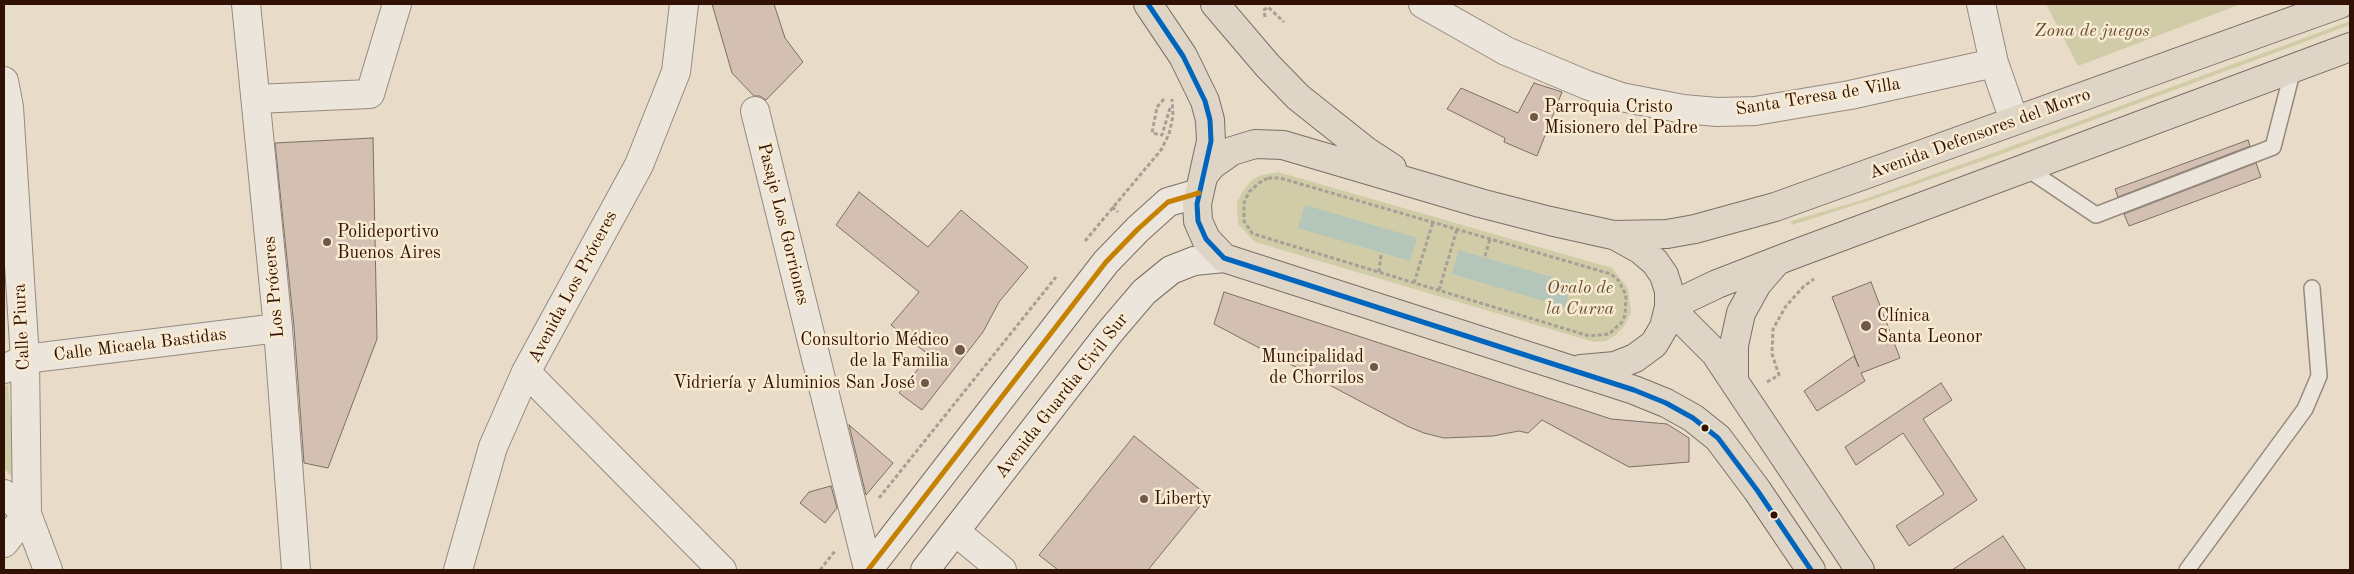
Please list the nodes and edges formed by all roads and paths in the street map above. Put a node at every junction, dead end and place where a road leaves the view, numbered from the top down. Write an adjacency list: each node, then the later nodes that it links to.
1 (246, 4): 16 (street, Los Próceres)
2 (397, 4): 16 (street)
3 (684, 4): 43 (street, Avenida Los Próceres)
4 (1148, 4): 23 (main road, Avenida Defensores del Morro)
5 (1215, 4): 22 (main road, Avenida Defensores del Morro)
6 (1423, 4): 12 (street, Santa Teresa de Villa)
7 (1981, 4): 12 (street)
8 (2340, 4): 20 (main road, Avenida Defensores del Morro)
9 (1284, 22): 10 (path)
10 (1268, 23)
11 (2350, 47): 13 (main road)
12 (1994, 63): 20 (street)
13 (2293, 69): 21 (main road); 21 (lane)
14 (4, 81): 41 (street, Calle Piura)
15 (1171, 94): 28 (path)
16 (256, 99): 40 (street, Los Próceres)
17 (1164, 99): 18 (path)
18 (1170, 108)
19 (755, 110): 48 (street, Pasaje Los Gorriones)
20 (2014, 120): 26 (main road, Avenida Defensores del Morro)
21 (2026, 168): 32 (main road)
22 (1412, 182): 23 (main road, Avenida Defensores del Morro); 26 (main road, Avenida Defensores del Morro)
23 (1201, 184): 31 (main road, Avenida Defensores del Morro); 58 (street)
24 (1433, 222): 25 (path); 33 (path); 35 (path)
25 (1457, 229): 27 (path); 38 (path)
26 (1613, 235): 39 (main road, Avenida Defensores del Morro)
27 (1490, 239): 30 (path); 38 (path)
28 (1082, 244)
29 (1382, 254): 33 (path)
30 (1485, 256)
31 (1224, 258): 42 (main road, Avenida Defensores del Morro); 49 (street, Avenida Guardia Civil Sur)
32 (1778, 260): 39 (main road); 45 (main road)
33 (1379, 272): 35 (path)
34 (1058, 274): 48 (path)
35 (1414, 283): 38 (path)
36 (1804, 286): 44 (path)
37 (2312, 288): 61 (lane)
38 (1439, 290)
39 (1669, 307): 42 (main road, Avenida Defensores del Morro); 45 (main road)
40 (278, 328): 41 (street, Calle Micaela Bastidas); 54 (street, Los Próceres)
41 (14, 364): 47 (street, Calle Piura)
42 (1569, 370): 59 (main road)
43 (526, 372): 55 (street, Avenida Los Próceres); 56 (street)
44 (1779, 375)
45 (1734, 380): 60 (main road)
46 (4, 494): 47 (street)
47 (27, 514): 50 (street); 53 (street)
48 (856, 525): 57 (path); 58 (street, Pasaje Los Gorriones)
49 (956, 532): 51 (street, Avenida Guardia Civil Sur); 52 (street)
50 (4, 543)
51 (935, 566)
52 (996, 568)
53 (48, 570)
54 (296, 570)
55 (458, 570)
56 (722, 570)
57 (820, 570)
58 (868, 570)
59 (1811, 570)
60 (1860, 570)
61 (2187, 570)

